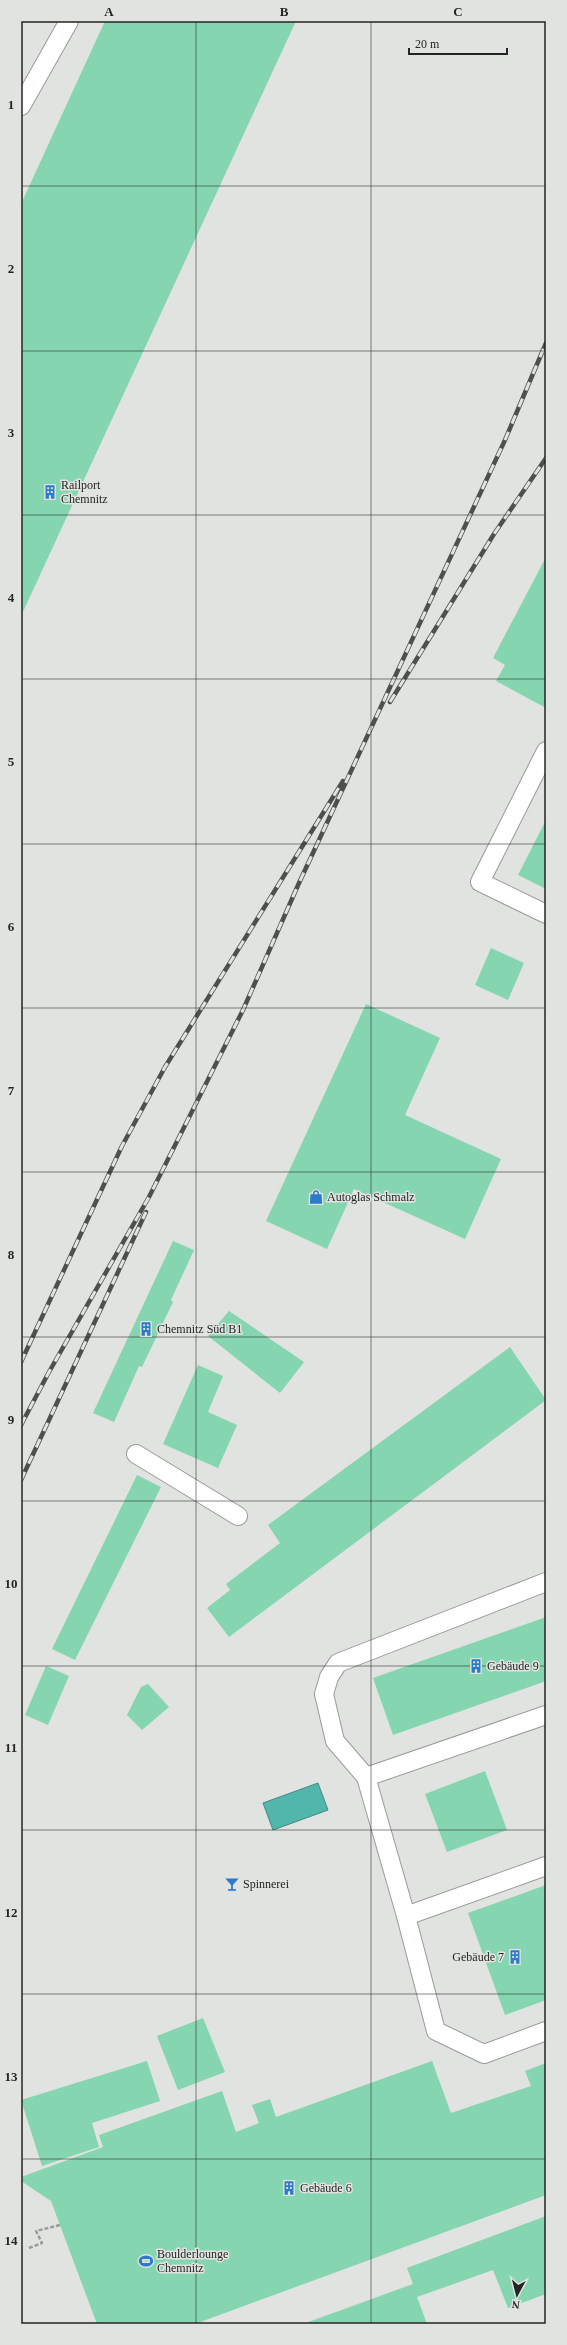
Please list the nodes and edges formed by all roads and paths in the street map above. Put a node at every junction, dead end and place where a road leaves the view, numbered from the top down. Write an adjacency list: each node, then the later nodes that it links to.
1 (70, 21): 2 (lane)
2 (21, 106)
3 (546, 751): 4 (lane)
4 (546, 914)
5 (136, 1454): 6 (lane)
6 (238, 1516)
7 (546, 1582): 9 (lane)
8 (546, 1715): 9 (lane)
9 (366, 1777): 11 (lane)
10 (546, 1866): 11 (lane)
11 (406, 1916): 12 (lane)
12 (546, 2031)
13 (60, 2225): 14 (path)
14 (29, 2248)

